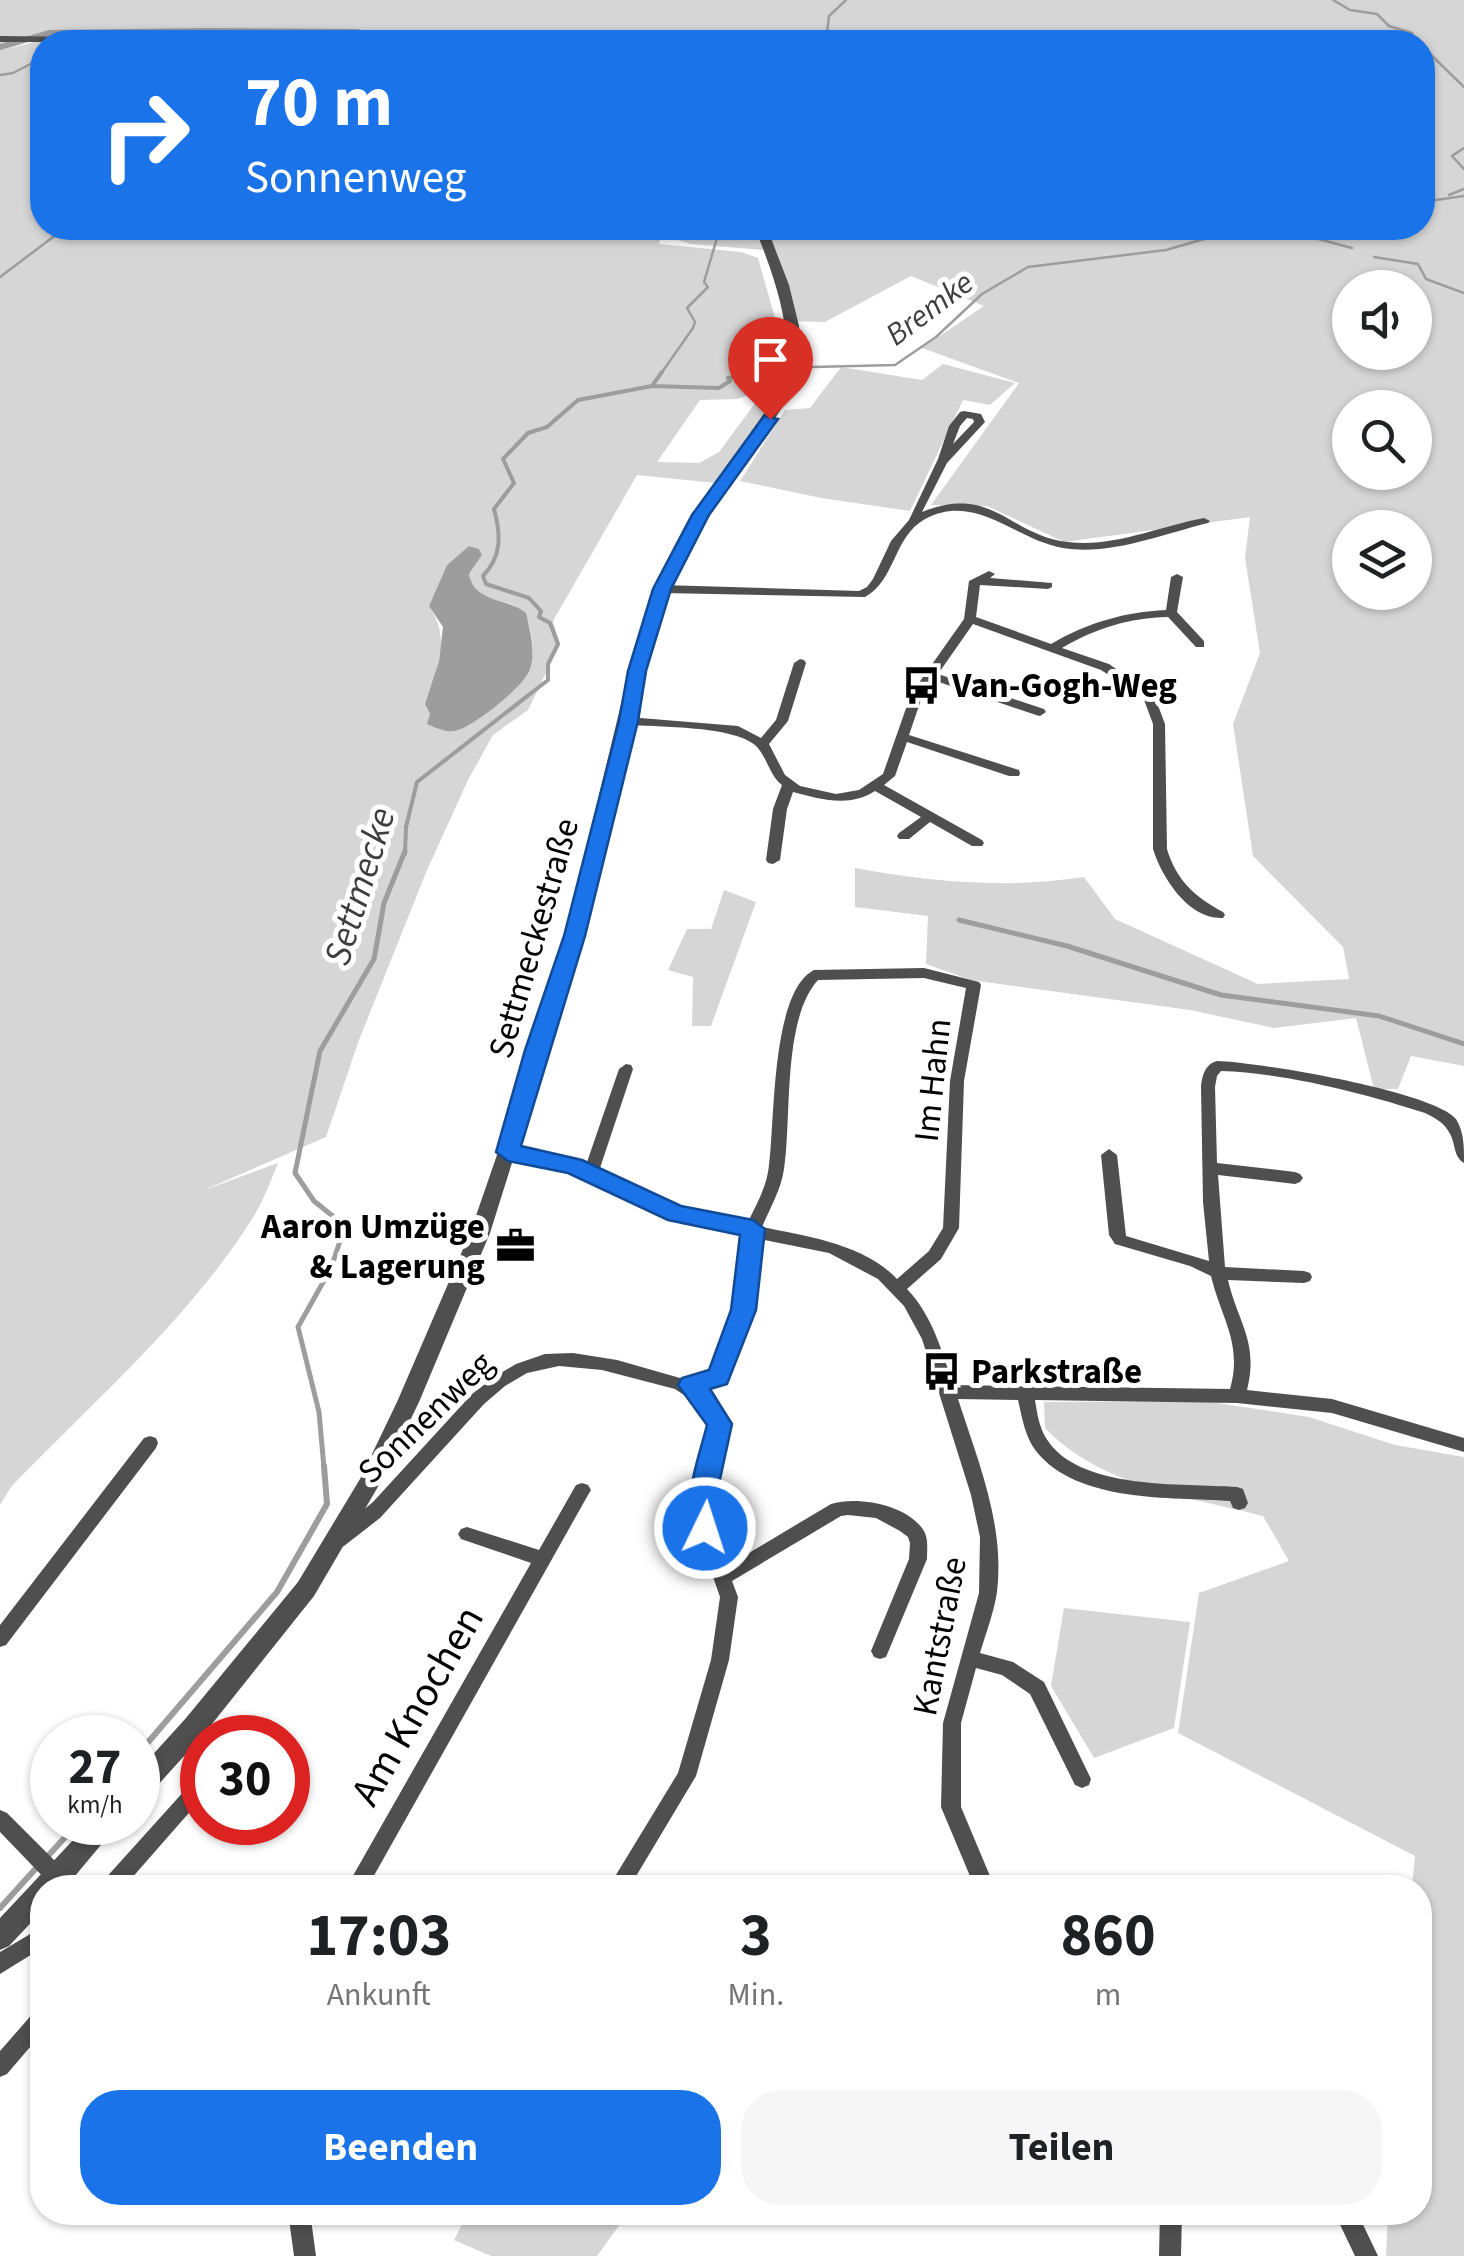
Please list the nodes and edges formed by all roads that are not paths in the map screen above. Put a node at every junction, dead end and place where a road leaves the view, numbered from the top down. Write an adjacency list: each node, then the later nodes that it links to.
1 (30, 38): 2 (street)
2 (0, 39)
3 (765, 240): 11 (street, Settmeckestraße)
4 (944, 460): 5 (street)
5 (914, 519): 6 (street); 11 (street)
6 (1204, 521)
7 (989, 574): 9 (street)
8 (1178, 577): 12 (street)
9 (975, 580): 10 (street); 13 (street)
10 (1048, 585)
11 (662, 589): 19 (street, Settmeckestraße)
12 (1170, 614): 14 (street); 15 (street)
13 (970, 619): 15 (street); 17 (street)
14 (1200, 644)
15 (1054, 647): 29 (street)
16 (800, 663): 21 (street)
17 (930, 675): 18 (street); 20 (street)
18 (1040, 712)
19 (628, 721): 21 (street); 31 (street, Settmeckestraße)
20 (902, 737): 22 (street); 24 (street)
21 (762, 744): 23 (street)
22 (1014, 773)
23 (789, 784): 24 (street); 28 (street)
24 (877, 787): 25 (street)
25 (929, 817): 26 (street); 27 (street)
26 (904, 836)
27 (977, 842)
28 (773, 860)
29 (1218, 915)
30 (626, 1068): 35 (street)
31 (508, 1152): 35 (street, Kantstraße); 50 (street, Settmeckestraße)
32 (1109, 1155): 38 (street)
33 (1464, 1157): 34 (street)
34 (1210, 1168): 36 (street); 38 (street)
35 (591, 1172): 37 (street, Kantstraße)
36 (1295, 1178)
37 (753, 1229): 40 (street, Kantstraße); 40 (street, Im Hahn); 41 (street)
38 (1218, 1273): 39 (street); 44 (street)
39 (1304, 1277)
40 (897, 1288): 42 (street, Kantstraße)
41 (691, 1385): 50 (street, Sonnenweg); 52 (street)
42 (948, 1392): 43 (street); 55 (street, Kantstraße)
43 (1025, 1394): 44 (street); 48 (street)
44 (1237, 1396): 46 (street)
45 (150, 1443): 53 (street)
46 (1464, 1445)
47 (582, 1490): 51 (street, Am Knochen)
48 (1239, 1502)
49 (467, 1534): 51 (street)
50 (332, 1546): 56 (street, Settmeckestraße)
51 (542, 1558): 64 (street, Am Knochen)
52 (724, 1577): 54 (street); 65 (street)
53 (0, 1639)
54 (880, 1651)
55 (972, 1659): 57 (street); 66 (street, Kantstraße)
56 (160, 1764)
57 (1082, 1779)
58 (180, 1810): 63 (street)
59 (0, 1820): 61 (street)
60 (85, 1845): 62 (street)
61 (44, 1875)
62 (56, 1875)
63 (122, 1875)
64 (363, 1875)
65 (626, 1875)
66 (980, 1875)
67 (30, 1903): 68 (street)
68 (0, 1937)
69 (30, 1945): 70 (street)
70 (0, 1964)
71 (30, 2032): 72 (street)
72 (0, 2066)
73 (301, 2225): 76 (street)
74 (1171, 2225): 77 (street)
75 (1352, 2225): 78 (street)
76 (305, 2256)
77 (1170, 2256)
78 (1367, 2256)

